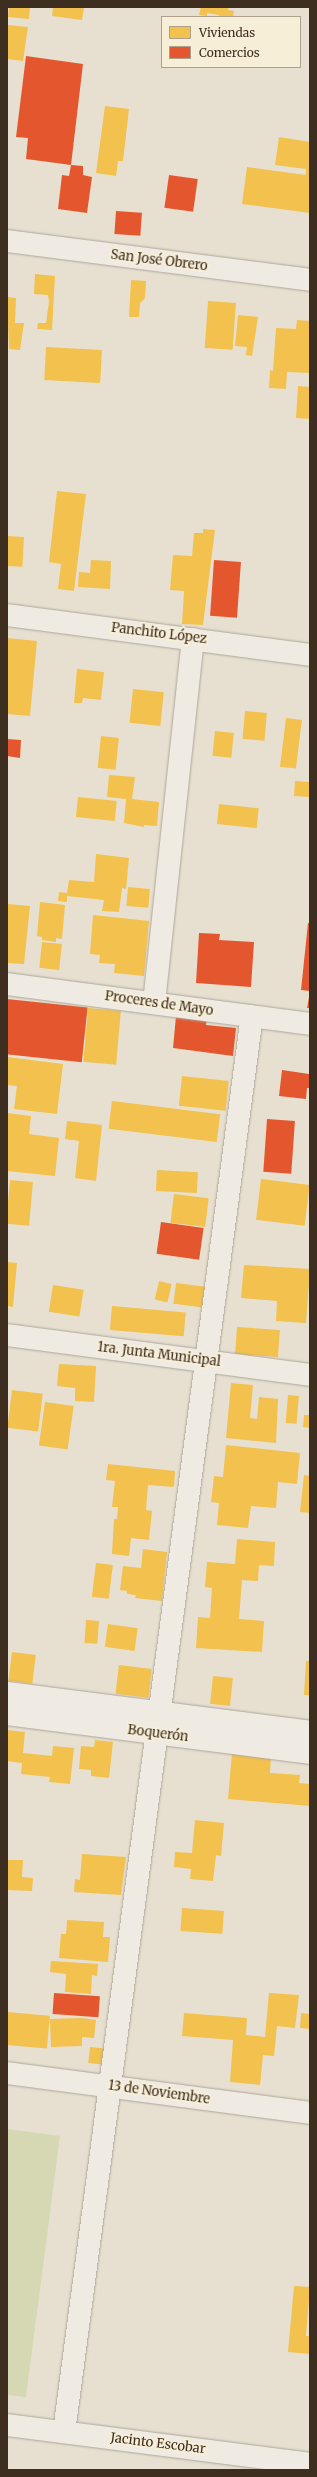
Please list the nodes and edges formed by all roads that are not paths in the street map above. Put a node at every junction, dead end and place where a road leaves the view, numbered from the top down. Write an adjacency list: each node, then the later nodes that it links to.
1 (7, 241): 2 (street, San José Obrero)
2 (310, 280)
3 (7, 615): 4 (street, Panchito López)
4 (194, 639): 5 (street, Panchito López); 7 (street)
5 (310, 655)
6 (7, 984): 7 (street, Proceres de Mayo)
7 (154, 1003): 8 (street, Proceres de Mayo)
8 (252, 1016): 9 (street, Proceres de Mayo); 11 (street)
9 (310, 1024)
10 (7, 1335): 11 (street, 1ra. Junta Municipal)
11 (206, 1361): 12 (street, 1ra. Junta Municipal); 15 (street)
12 (310, 1375)
13 (7, 1693): 15 (street, Boquerón)
14 (7, 1714): 15 (street, Boquerón)
15 (158, 1723): 16 (street, Boquerón); 17 (street, Boquerón); 19 (street)
16 (310, 1732)
17 (310, 1753)
18 (7, 2073): 19 (street, 13 de Noviembre)
19 (110, 2087): 20 (street, 13 de Noviembre); 22 (street)
20 (310, 2113)
21 (7, 2425): 22 (street, Jacinto Escobar)
22 (64, 2432): 23 (street, Jacinto Escobar)
23 (310, 2464)

